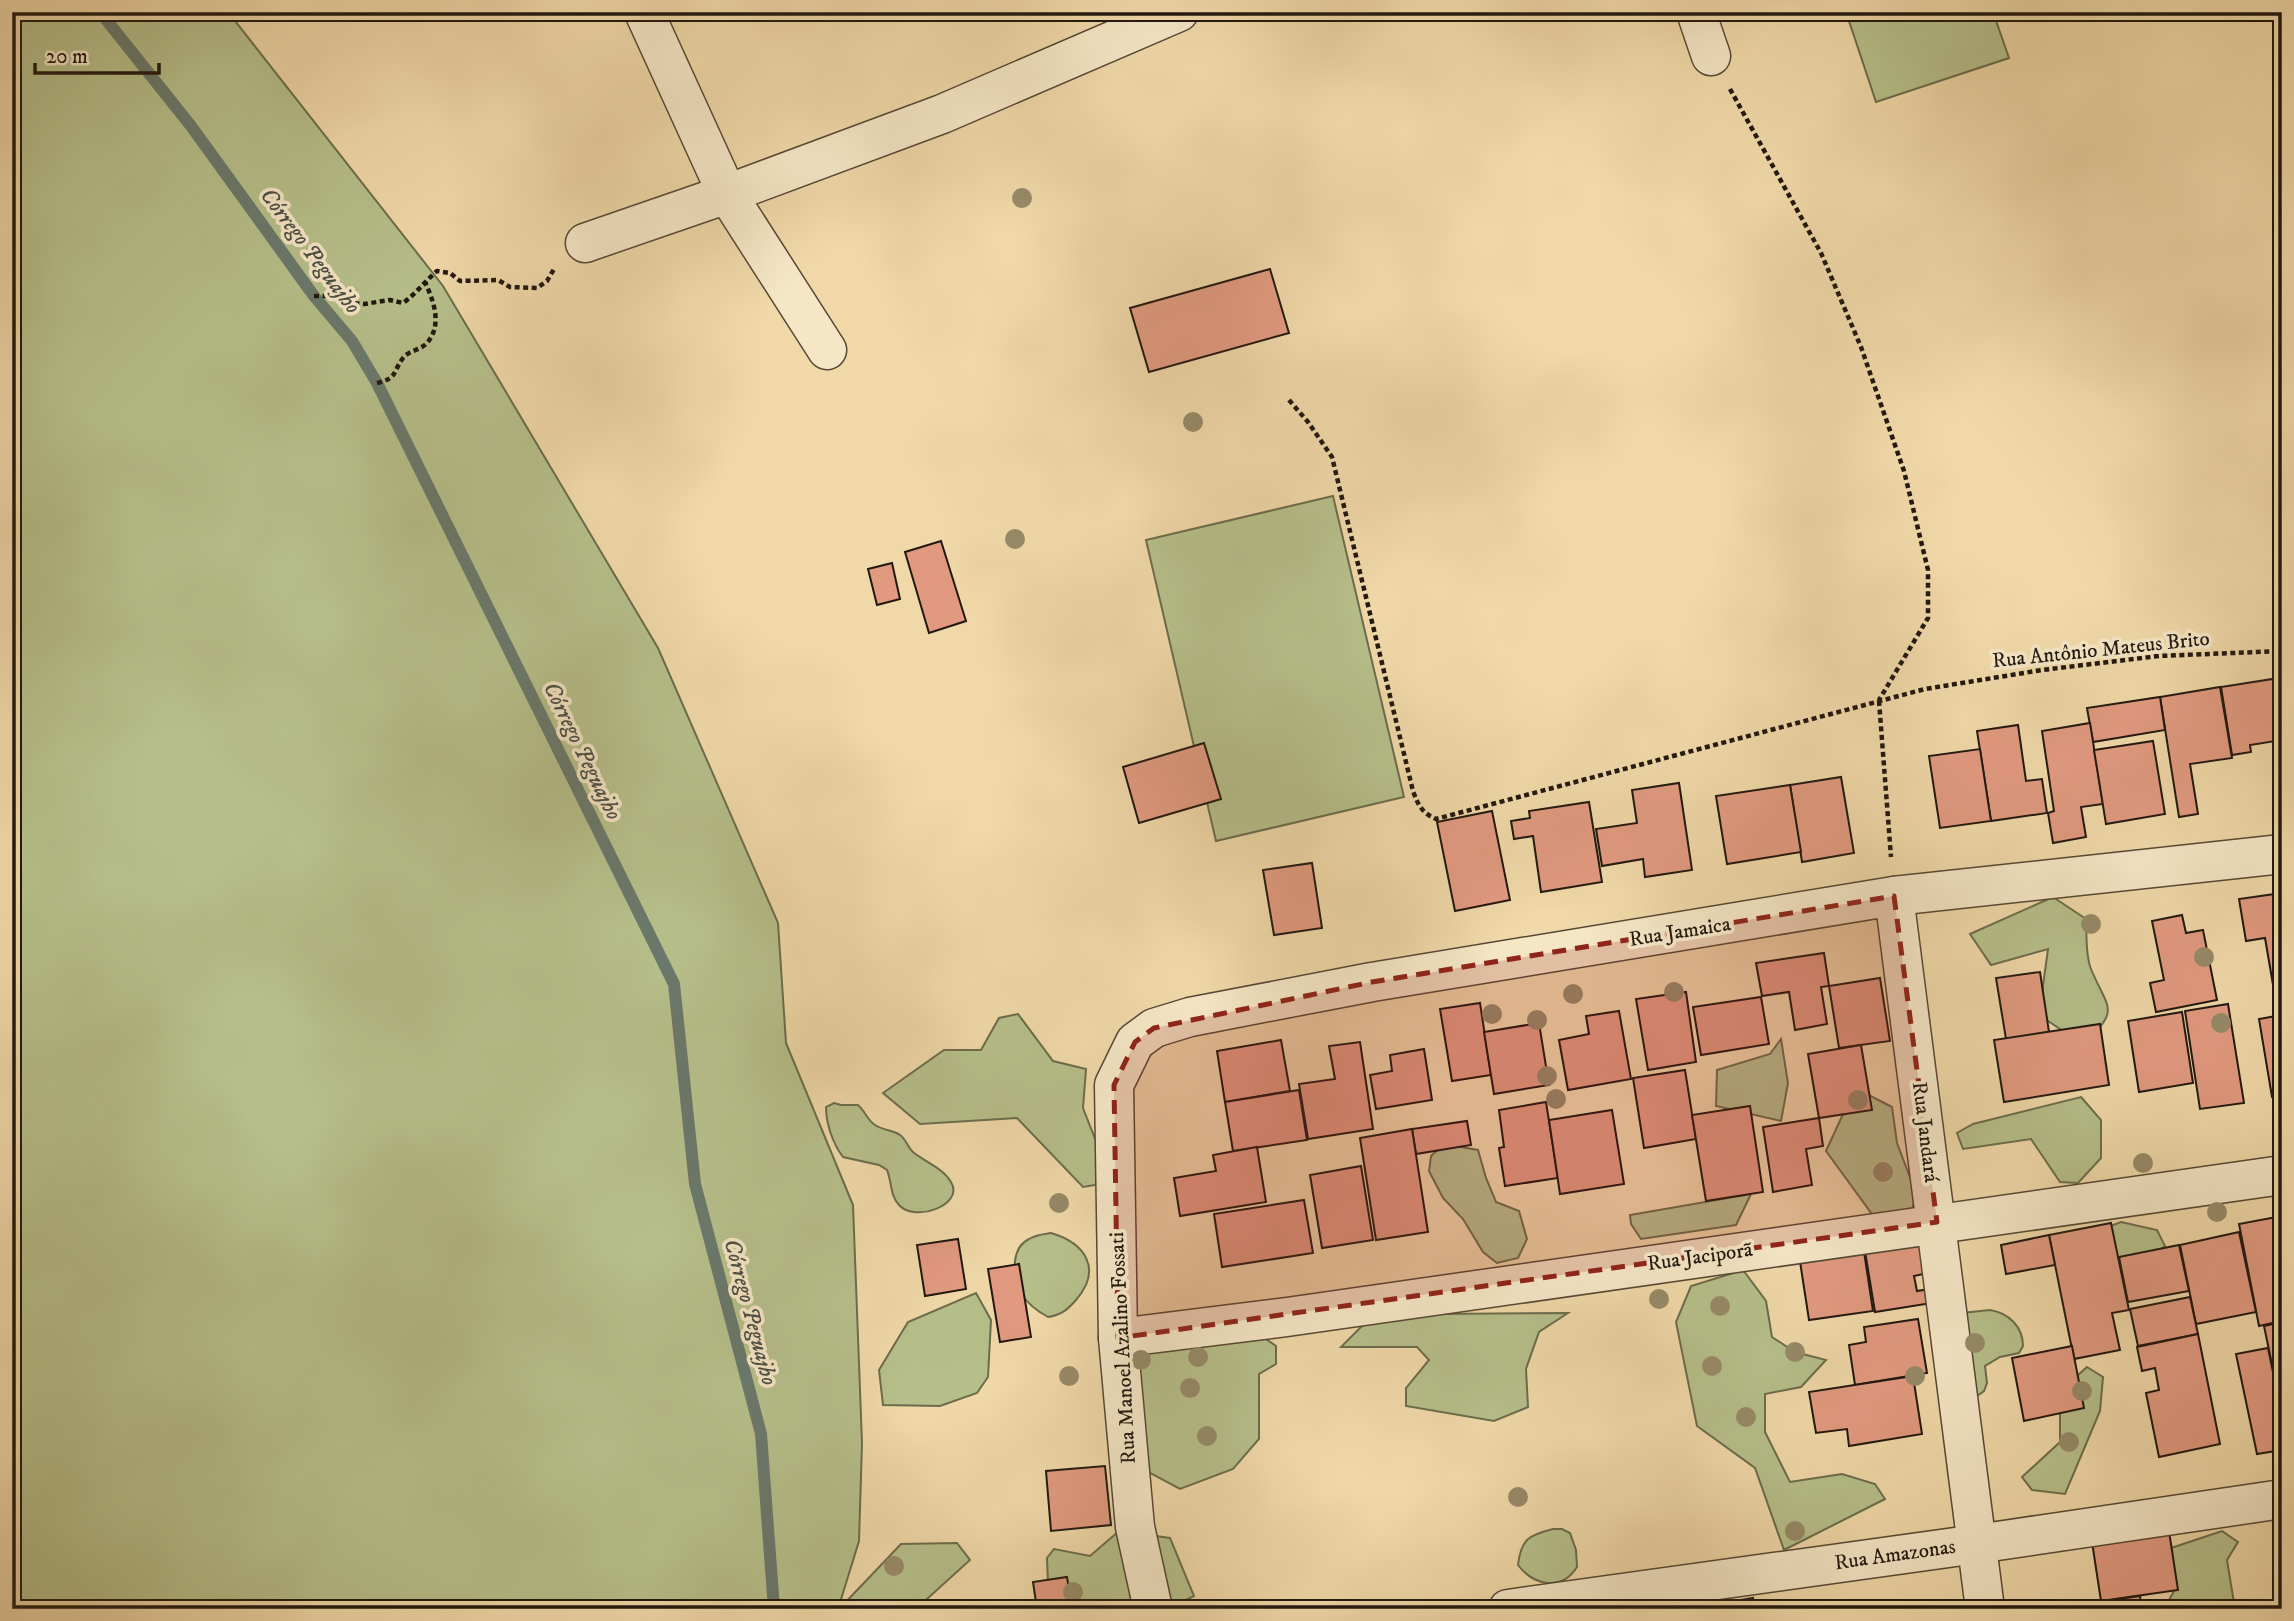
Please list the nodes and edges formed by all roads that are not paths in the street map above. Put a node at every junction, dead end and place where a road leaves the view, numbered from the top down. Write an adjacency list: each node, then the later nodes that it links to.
1 (644, 12): 5 (street)
2 (1179, 12): 5 (street)
3 (1696, 12): 4 (street)
4 (1712, 56)
5 (727, 194): 6 (street); 7 (street)
6 (585, 243)
7 (827, 350)
8 (2282, 853): 9 (street, Rua Jamaica)
9 (1894, 896): 10 (street, Rua Jamaica); 12 (street, Rua Jandará)
10 (1114, 1085): 13 (street, Rua Manoel Azalino Fossati)
11 (2282, 1175): 12 (street, Rua Jaciporã)
12 (1937, 1223): 13 (street, Rua Jaciporã); 15 (street, Rua Jandará)
13 (1118, 1338): 16 (street, Rua Manoel Azalino Fossati)
14 (2282, 1499): 15 (street, Rua Amazonas)
15 (1977, 1544): 17 (street, Rua Amazonas); 18 (street, Rua Jandará)
16 (1153, 1609)
17 (1508, 1609)
18 (1985, 1609)

